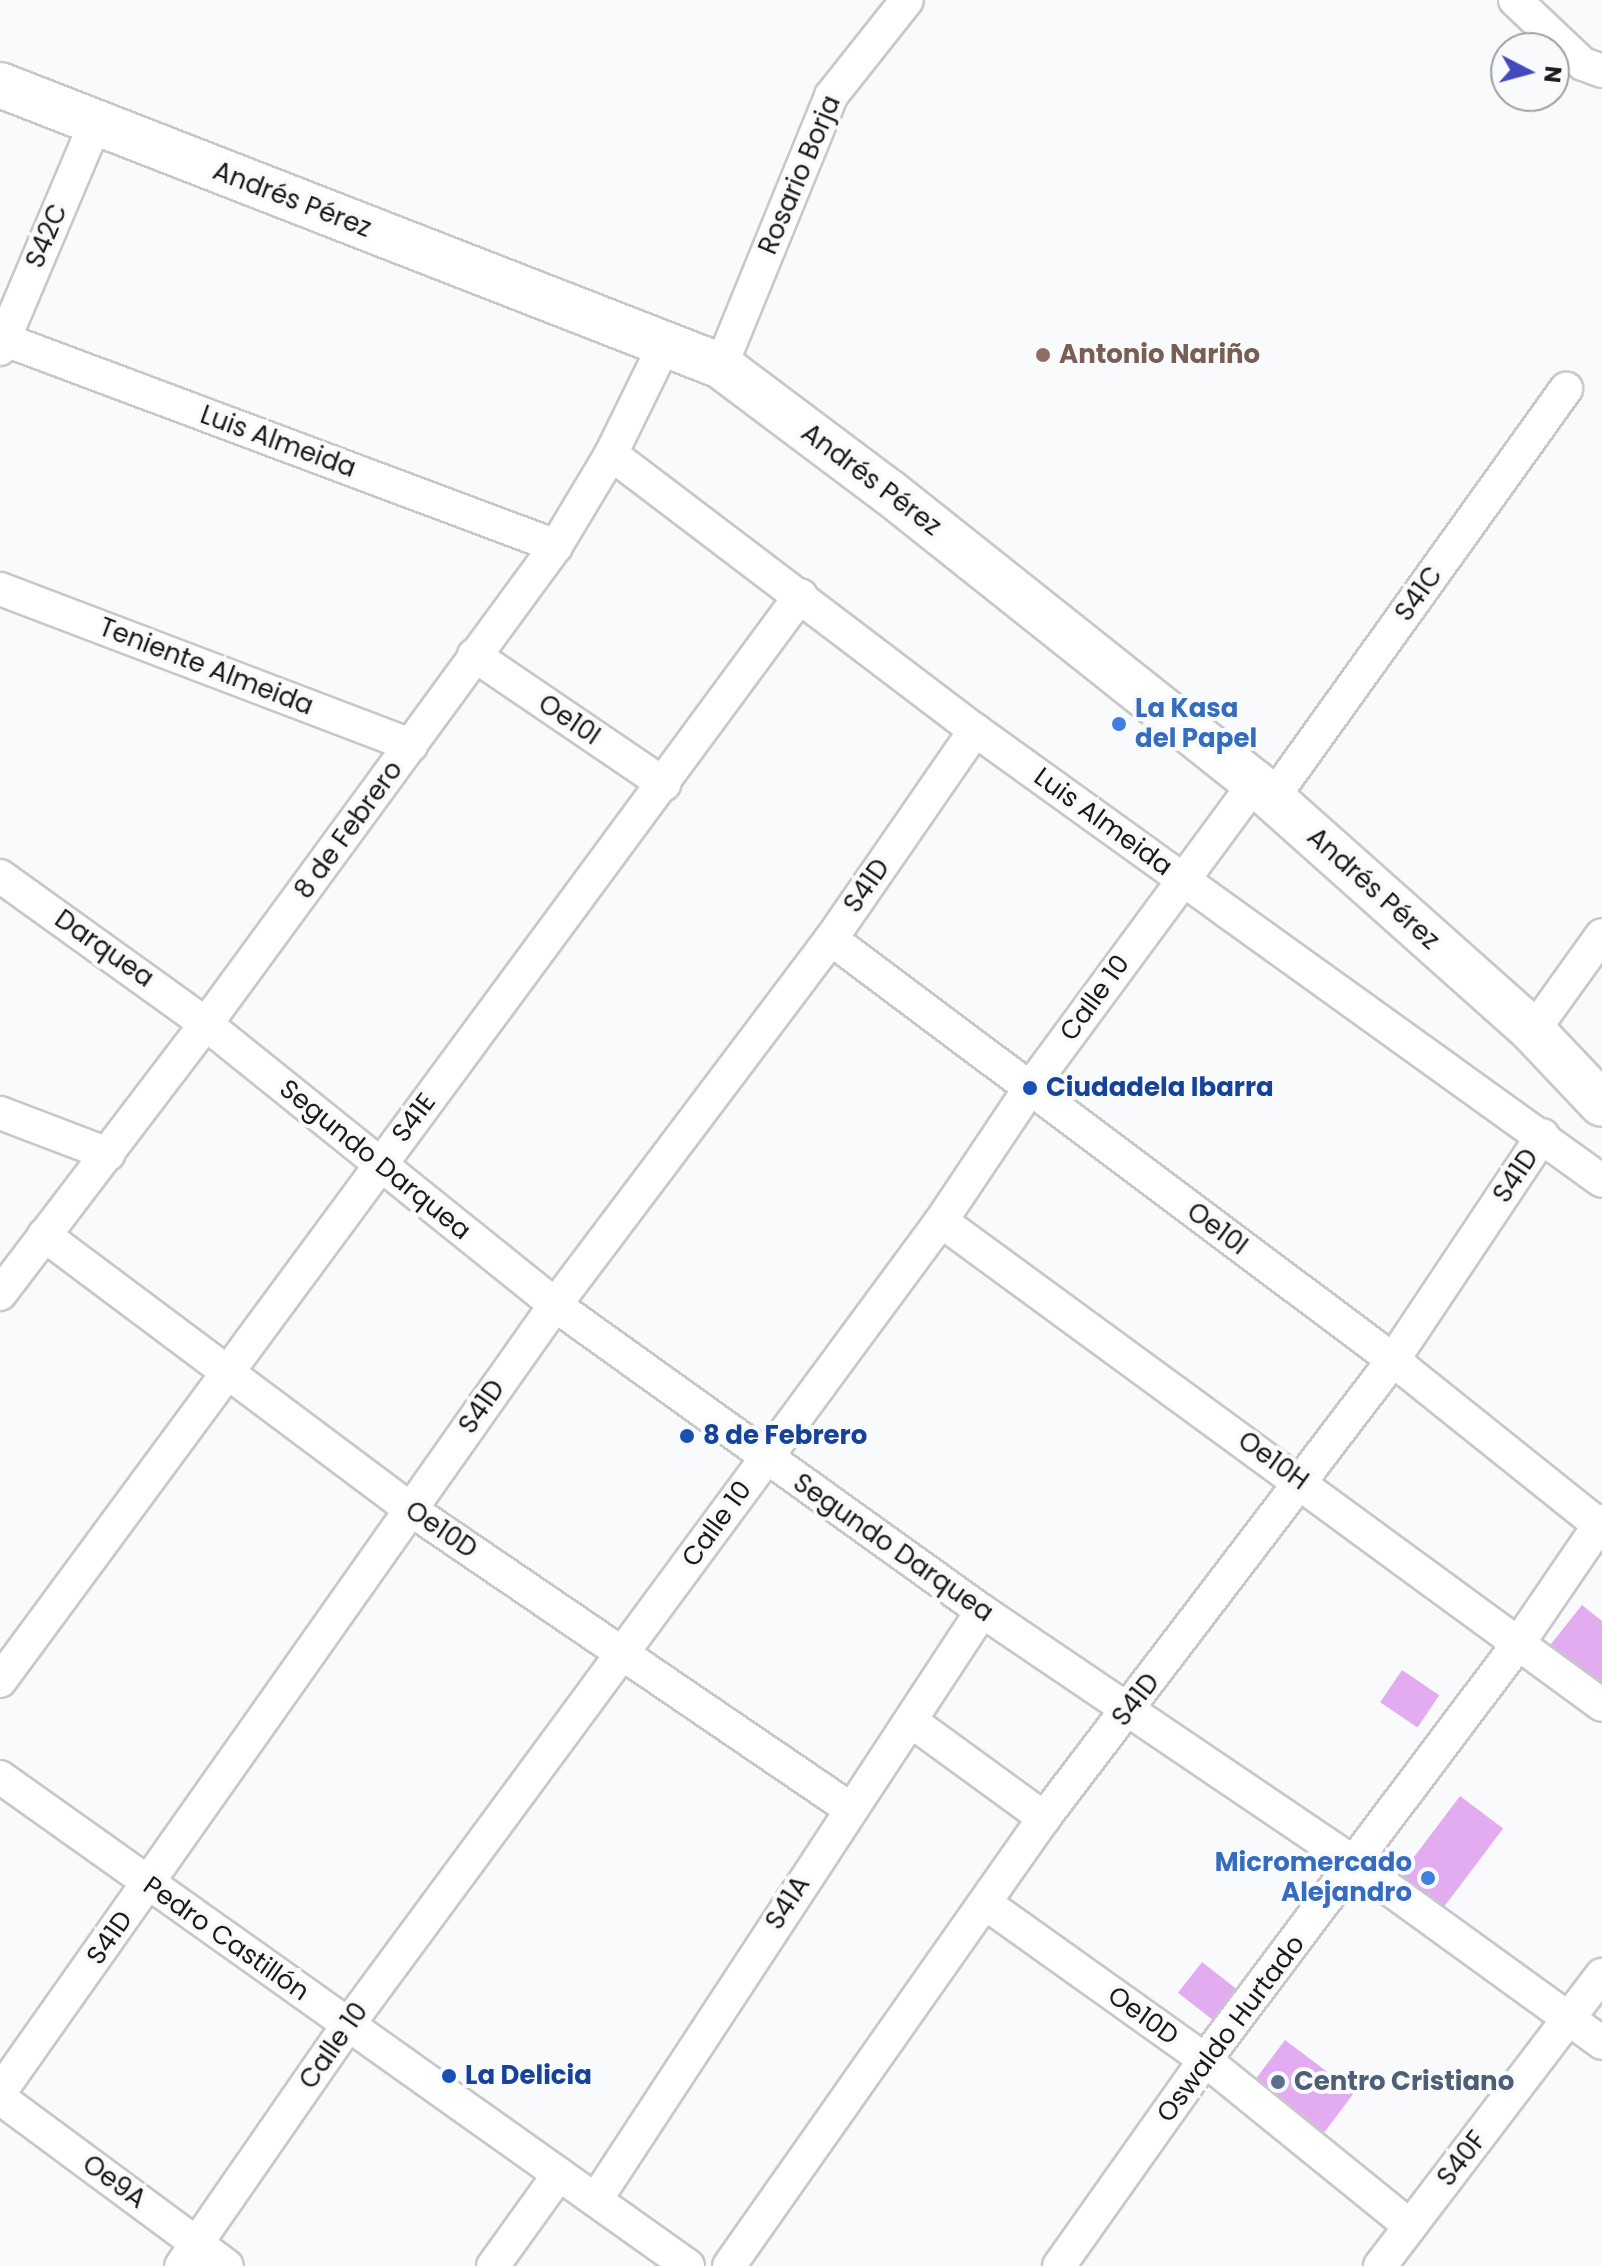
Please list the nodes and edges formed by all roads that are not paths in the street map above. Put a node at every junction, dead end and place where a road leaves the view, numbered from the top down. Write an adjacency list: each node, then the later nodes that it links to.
1 (907, 0): 8 (street, Rosario Borja)
2 (1515, 0): 3 (street)
3 (1602, 71)
4 (0, 85): 5 (street, Andrés Pérez)
5 (95, 124): 6 (street, S42C); 7 (street, Andrés Pérez)
6 (1, 342): 11 (street, Luis Almeida)
7 (665, 344): 8 (street, Andrés Pérez); 10 (street, 8 de Febrero)
8 (721, 366): 18 (street, Andrés Pérez)
9 (1566, 389): 18 (street, S41C)
10 (611, 454): 11 (street, 8 de Febrero); 13 (street, Luis Almeida)
11 (556, 546): 14 (street, 8 de Febrero)
12 (0, 589): 16 (street, Teniente Almeida)
13 (801, 595): 15 (street, Luis Almeida); 17 (street, S41E)
14 (474, 655): 16 (street, 8 de Febrero); 17 (street, Oe10I)
15 (975, 730): 20 (street, Luis Almeida); 22 (street, S41D)
16 (411, 745): 23 (street, 8 de Febrero)
17 (664, 784): 30 (street, S41E)
18 (1264, 791): 20 (street, Calle 10); 24 (street, Andrés Pérez)
19 (0, 876): 23 (street, Darquea)
20 (1182, 878): 25 (street, Calle 10); 28 (street, Luis Almeida)
21 (1602, 935): 24 (street)
22 (831, 939): 25 (street, Oe10I); 35 (street, S41D)
23 (206, 1024): 29 (street, 8 de Febrero); 30 (street, Segundo Darquea)
24 (1533, 1031): 26 (street, Andrés Pérez)
25 (1030, 1088): 32 (street, Calle 10); 36 (street, Oe10I)
26 (1602, 1104)
27 (0, 1113): 29 (street)
28 (1543, 1135): 31 (street, Luis Almeida); 36 (street, S41D)
29 (108, 1154): 33 (street, 8 de Febrero)
30 (379, 1164): 35 (street, Segundo Darquea); 37 (street, S41E)
31 (1602, 1181)
32 (941, 1221): 38 (street, Calle 10); 39 (street, Oe10H)
33 (44, 1235): 34 (street, 8 de Febrero); 37 (street, Oe10D)
34 (0, 1294)
35 (555, 1305): 38 (street, Segundo Darquea); 40 (street, S41D)
36 (1393, 1360): 39 (street, S41D); 41 (street, Oe10I)
37 (224, 1374): 40 (street, Oe10D); 45 (street, S41E)
38 (765, 1457): 42 (street, Segundo Darquea); 44 (street, Calle 10)
39 (1302, 1482): 43 (street, Oe10H); 47 (street, S41D)
40 (410, 1509): 44 (street, Oe10D); 53 (street, S41D)
41 (1600, 1523): 43 (street, Oswaldo Hurtado)
42 (982, 1611): 47 (street, Segundo Darquea); 48 (street, S41A)
43 (1518, 1644): 46 (street, Oe10H); 52 (street, Oswaldo Hurtado)
44 (622, 1652): 50 (street, Oe10D); 57 (street, Calle 10)
45 (0, 1681)
46 (1602, 1705)
47 (1128, 1711): 51 (street, S41D); 52 (street, Segundo Darquea)
48 (911, 1721): 50 (street, S41A); 51 (street)
49 (0, 1777): 53 (street, Pedro Castillón)
50 (849, 1808): 62 (street, S41A)
51 (1044, 1818): 54 (street, S41D)
52 (1355, 1864): 56 (street, Segundo Darquea); 59 (street, Oswaldo Hurtado)
53 (148, 1884): 57 (street, Pedro Castillón); 60 (street, S41D)
54 (985, 1903): 59 (street, Oe10D); 68 (street, S41D)
55 (1602, 1975): 56 (street, S40F)
56 (1571, 2021): 58 (street, Segundo Darquea); 63 (street, S40F)
57 (348, 2025): 61 (street, Pedro Castillón); 64 (street, Calle 10)
58 (1602, 2043)
59 (1205, 2060): 63 (street, Oe10D); 69 (street, Oswaldo Hurtado)
60 (0, 2095): 64 (street, Oe9A)
61 (559, 2174): 62 (street, Pedro Castillón); 66 (street)
62 (597, 2198): 67 (street, Pedro Castillón)
63 (1409, 2225): 70 (street, S40F)
64 (189, 2254): 65 (street, Oe9A)
65 (227, 2266)
66 (493, 2266)
67 (688, 2266)
68 (729, 2266)
69 (1059, 2266)
70 (1380, 2266)

